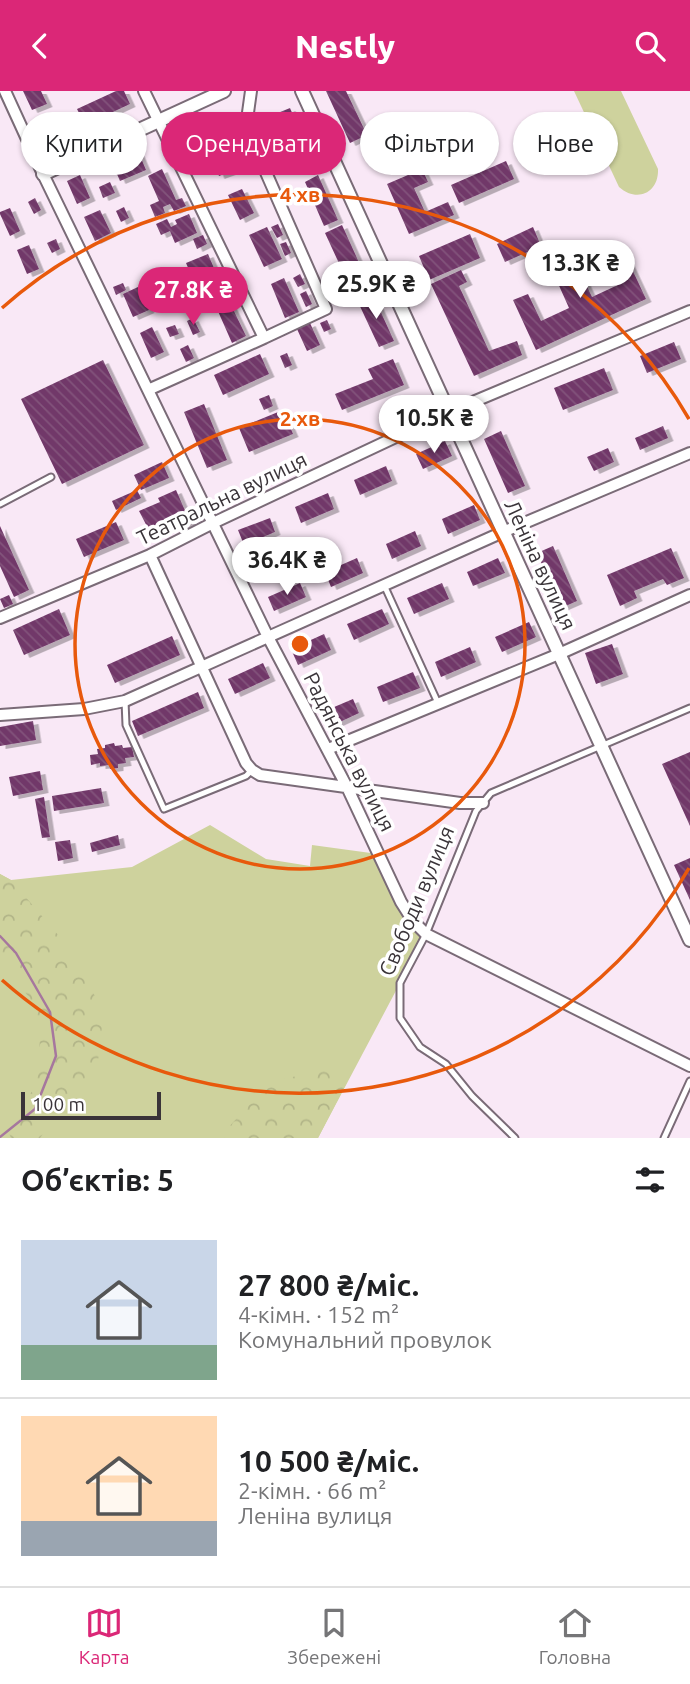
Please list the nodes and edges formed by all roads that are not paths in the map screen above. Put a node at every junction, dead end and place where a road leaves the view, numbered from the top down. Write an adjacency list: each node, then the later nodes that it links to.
1 (5, 91): 7 (street, Радянська вулиця)
2 (144, 91): 6 (street)
3 (224, 91): 6 (street)
4 (251, 91): 11 (street)
5 (302, 91): 13 (street, Леніна вулиця)
6 (158, 121): 8 (street); 11 (street)
7 (21, 126)
8 (147, 126)
9 (43, 175): 12 (street, Радянська вулиця)
10 (690, 311): 13 (street, Театральна вулиця)
11 (264, 338): 12 (street)
12 (148, 390): 17 (street, Радянська вулиця)
13 (449, 412): 17 (street, Театральна вулиця); 18 (street, Леніна вулиця)
14 (689, 456): 18 (street)
15 (51, 477): 16 (lane)
16 (0, 504)
17 (213, 523): 19 (street, Театральна вулиця); 23 (street, Радянська вулиця)
18 (503, 532): 20 (street); 24 (street, Леніна вулиця)
19 (150, 555): 22 (street, Театральна вулиця); 25 (street)
20 (384, 585): 23 (street); 27 (lane)
21 (690, 595): 24 (street)
22 (0, 618)
23 (268, 637): 25 (street); 31 (street, Радянська вулиця)
24 (559, 654): 27 (street); 30 (street, Леніна вулиця)
25 (202, 667): 26 (street); 32 (street)
26 (125, 701): 29 (street); 32 (lane)
27 (438, 703): 31 (street)
28 (690, 708): 30 (lane, Свободи вулиця)
29 (0, 715)
30 (602, 747): 34 (lane, Свободи вулиця); 36 (street, Леніна вулиця)
31 (328, 749): 33 (street, Радянська вулиця)
32 (252, 770): 33 (street, Свободи вулиця)
33 (347, 787): 34 (street, Свободи вулиця); 35 (street, Радянська вулиця)
34 (483, 803): 35 (lane, Свободи вулиця)
35 (426, 934): 37 (street, Радянська вулиця); 39 (lane, Свободи вулиця)
36 (690, 940)
37 (687, 1063)
38 (690, 1081): 40 (lane)
39 (515, 1138)
40 (664, 1138)

